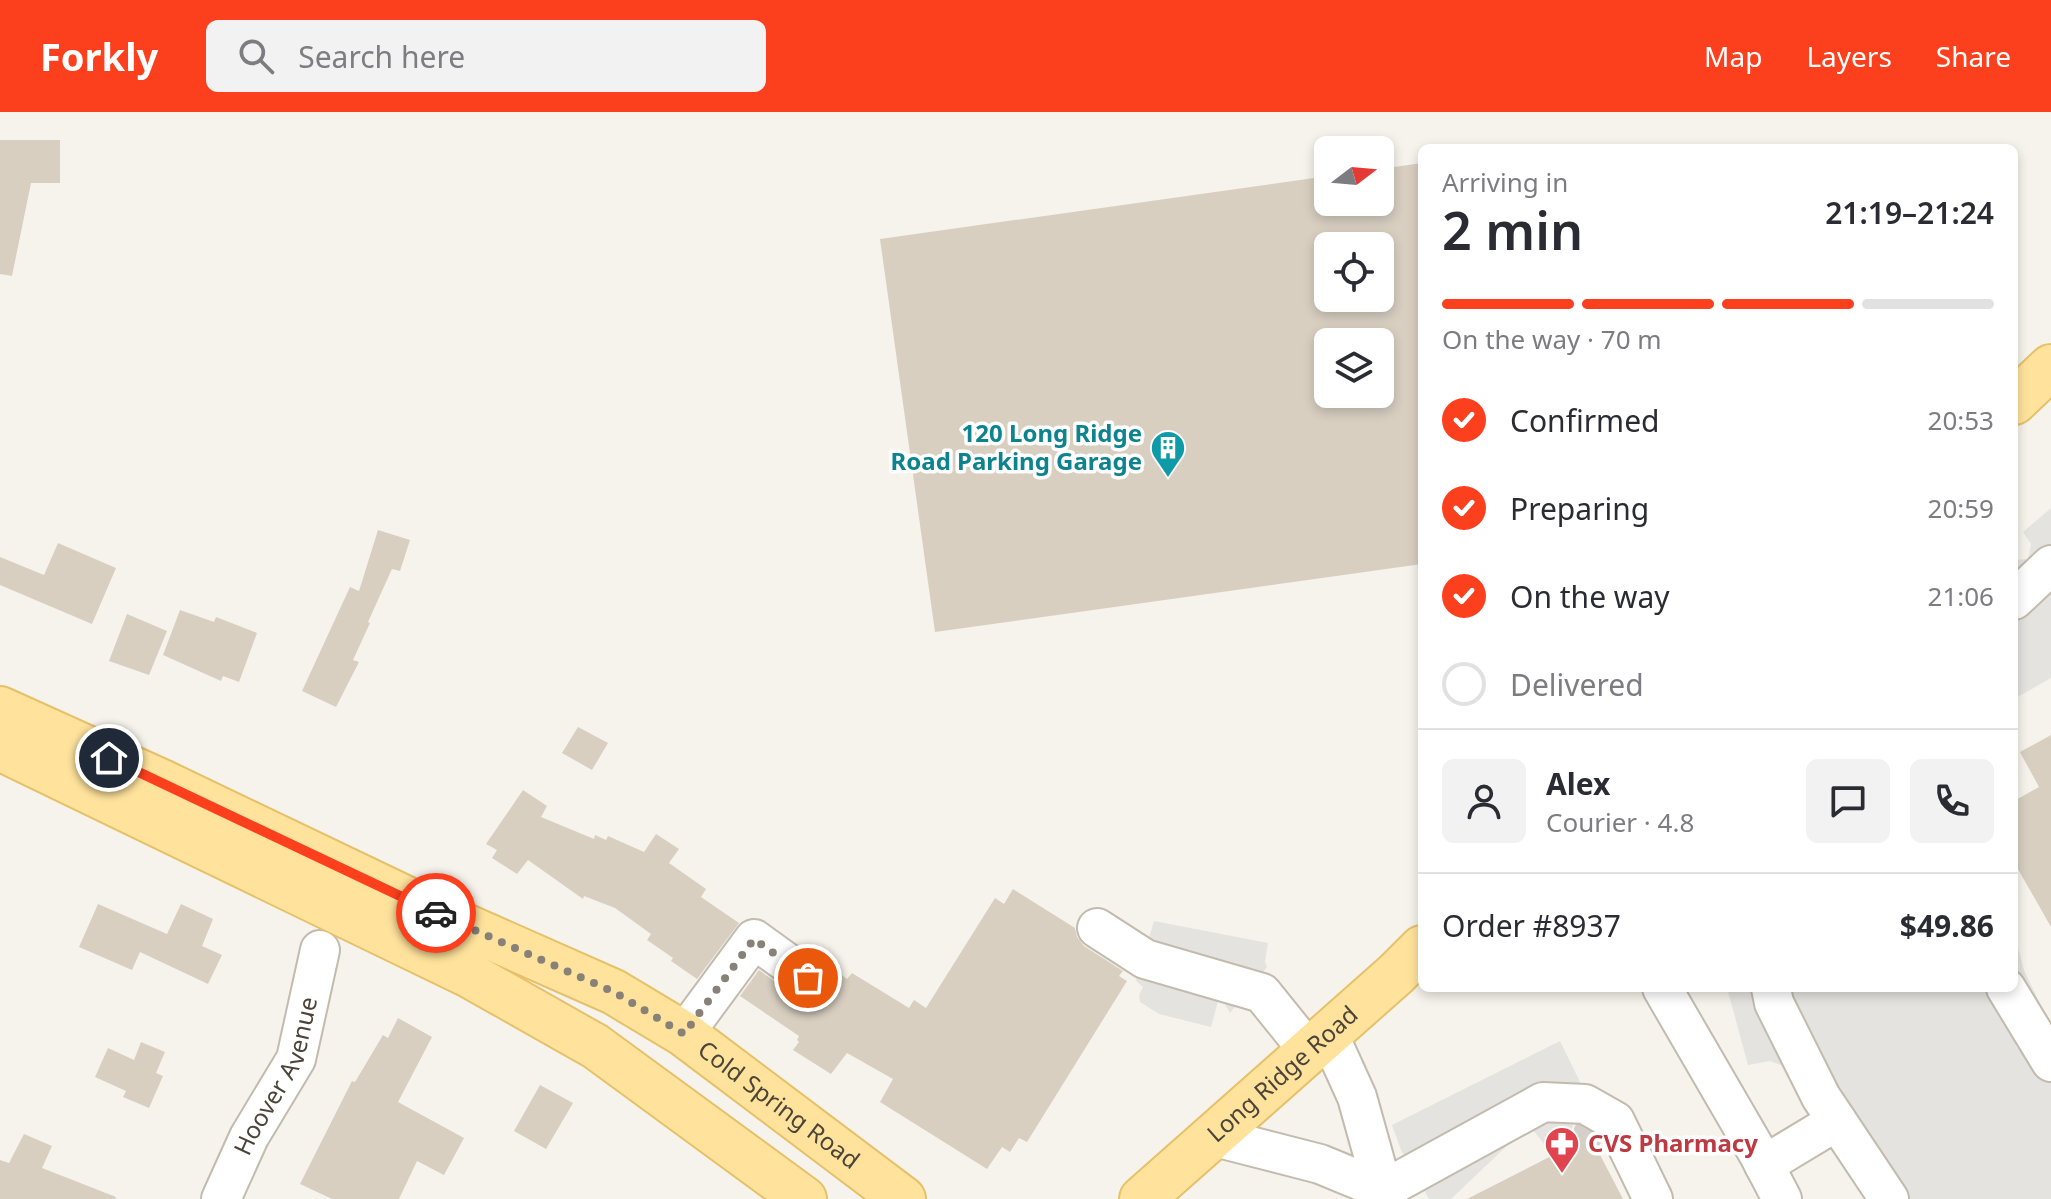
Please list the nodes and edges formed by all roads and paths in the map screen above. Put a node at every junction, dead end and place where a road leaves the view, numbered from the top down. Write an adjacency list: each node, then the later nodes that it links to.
1 (2051, 367): 2 (main road)
2 (2018, 398)
3 (2051, 565): 4 (street)
4 (2018, 596)
5 (0, 709): 14 (main road, Cold Spring Road)
6 (0, 748): 22 (main road)
7 (1097, 928): 15 (street)
8 (320, 950): 21 (street, Hoover Avenue)
9 (1418, 952): 15 (main road, Long Ridge Road)
10 (808, 978): 14 (street)
11 (1664, 992): 19 (street)
12 (1772, 992): 17 (street)
13 (2008, 992): 16 (street)
14 (684, 1034): 23 (main road, Cold Spring Road)
15 (1318, 1041): 18 (main road, Long Ridge Road); 20 (street)
16 (2051, 1062)
17 (1837, 1121): 19 (street); 27 (street)
18 (1211, 1136): 20 (street); 24 (main road, Long Ridge Road)
19 (1764, 1165): 26 (street)
20 (1385, 1195): 25 (street)
21 (221, 1199)
22 (804, 1199)
23 (903, 1199)
24 (1142, 1199)
25 (1653, 1199)
26 (1782, 1199)
27 (1889, 1199)

